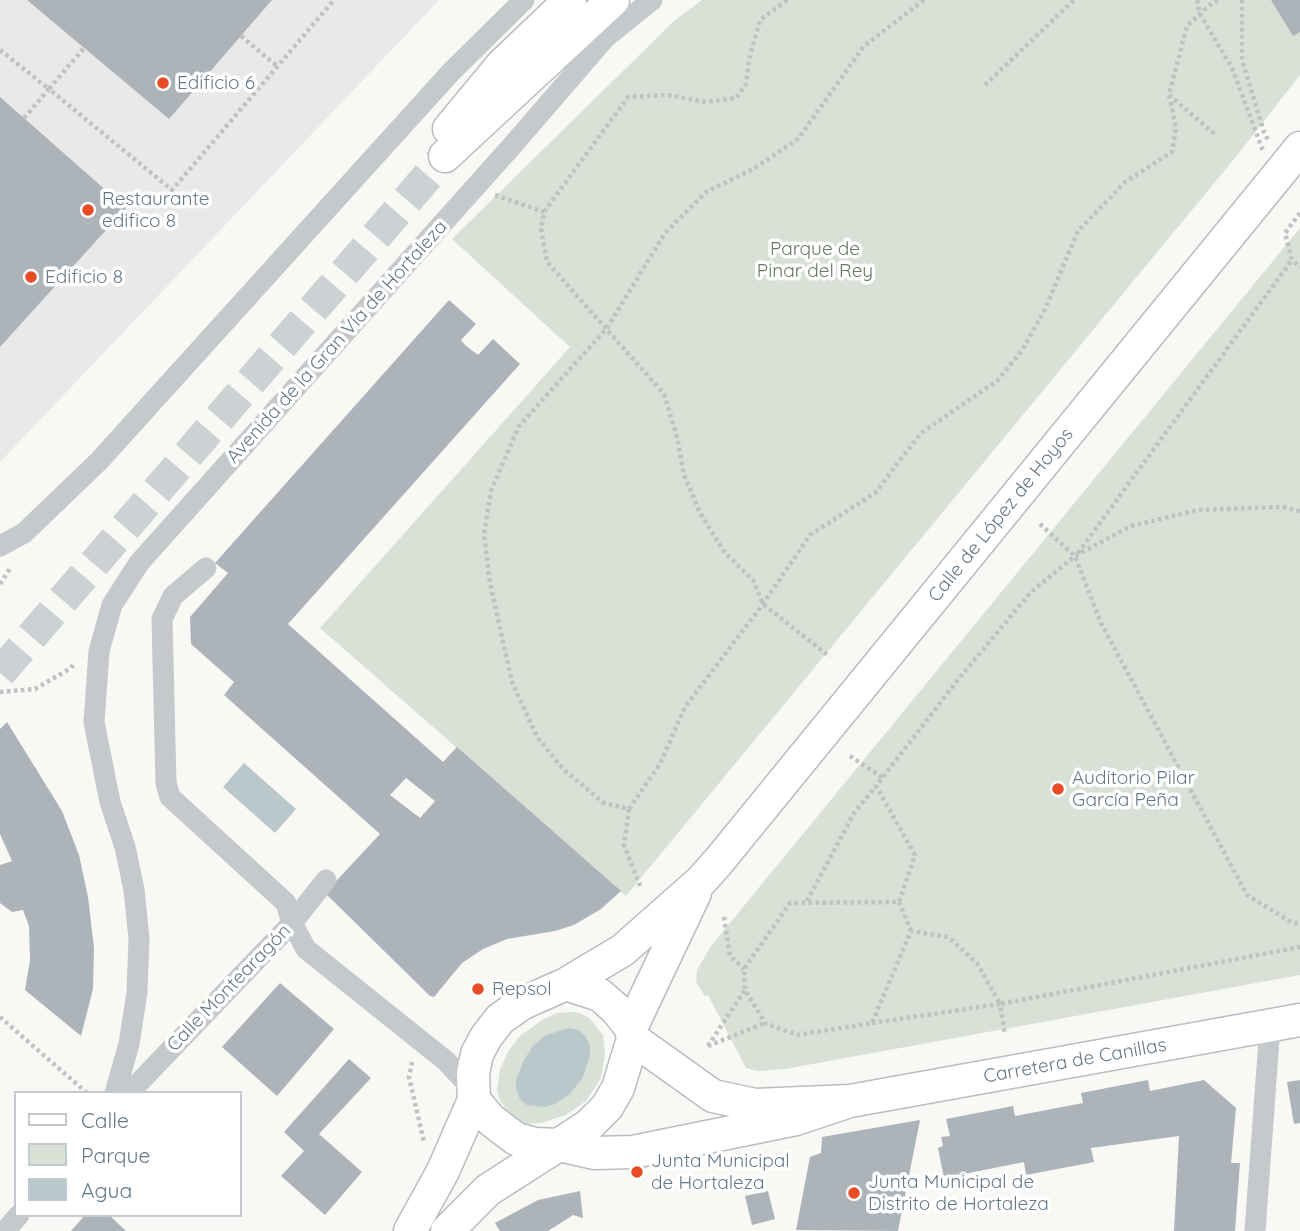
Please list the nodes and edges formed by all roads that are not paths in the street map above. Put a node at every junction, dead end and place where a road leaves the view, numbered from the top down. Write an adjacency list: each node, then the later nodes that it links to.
1 (524, 0): 6 (street)
2 (570, 0): 3 (street)
3 (614, 0)
4 (652, 0): 14 (street, Avenida de la Gran Vía de Hortaleza)
5 (1287, 164): 9 (street, Calle de López de Hoyos)
6 (8, 551)
7 (206, 568): 10 (street)
8 (326, 880): 10 (street, Calle Montearagón)
9 (701, 881): 11 (street, Calle de López de Hoyos); 13 (street, Calle de López de Hoyos)
10 (292, 923): 15 (street, Calle Montearagón); 16 (street)
11 (566, 984): 13 (street); 16 (street)
12 (1285, 1023): 17 (street, Carretera de Canillas); 23 (street)
13 (632, 1033): 17 (street, Carretera de Canillas); 18 (street)
14 (116, 1091)
15 (131, 1091)
16 (473, 1095): 18 (street); 21 (street)
17 (850, 1101): 18 (street, Carretera de Canillas)
18 (559, 1145): 22 (street)
19 (17, 1217): 20 (street)
20 (5, 1231)
21 (410, 1231)
22 (447, 1231)
23 (1255, 1231)

